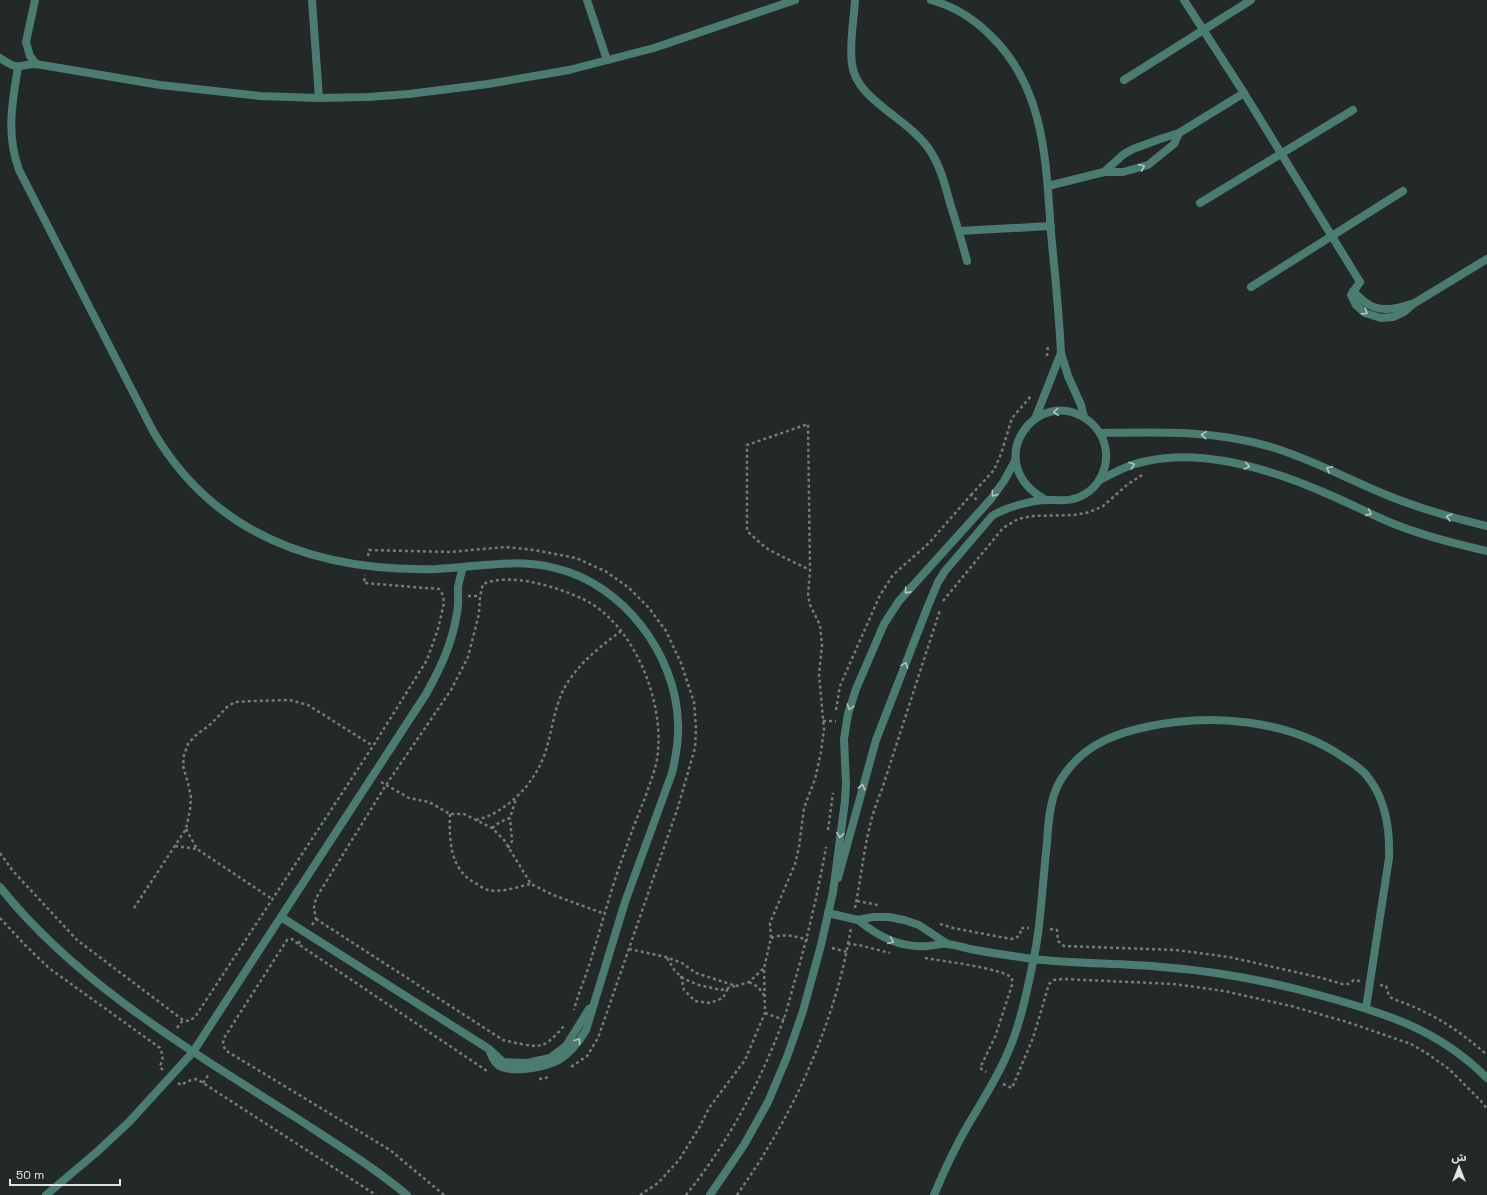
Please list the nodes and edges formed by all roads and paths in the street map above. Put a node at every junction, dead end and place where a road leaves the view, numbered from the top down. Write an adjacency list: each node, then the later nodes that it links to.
1 (35, 0): 12 (street)
2 (312, 0): 16 (street)
3 (587, 0): 11 (street)
4 (795, 0): 11 (street)
5 (855, 0): 25 (street)
6 (931, 0): 21 (street)
7 (1184, 0): 9 (street)
8 (1251, 0): 9 (street)
9 (1203, 30): 14 (street); 15 (street)
10 (0, 58): 13 (street)
11 (607, 60): 16 (street)
12 (36, 64): 13 (street); 16 (street)
13 (18, 67): 47 (street)
14 (1124, 80)
15 (1244, 93): 18 (street); 19 (street)
16 (319, 98)
17 (1354, 110): 19 (street)
18 (1179, 133): 20 (street); 20 (street, one-way to 18)
19 (1280, 154): 23 (street); 26 (street)
20 (1104, 172): 21 (street)
21 (1048, 186): 24 (street)
22 (1403, 191): 26 (street)
23 (1200, 203)
24 (1051, 226): 25 (street); 30 (street)
25 (959, 231): 28 (street)
26 (1332, 237): 27 (street); 29 (street)
27 (1487, 259)
28 (967, 261)
29 (1251, 287)
30 (1061, 343): 31 (street); 32 (path)
31 (1061, 353): 34 (street); 35 (street)
32 (1046, 359)
33 (1037, 391): 40 (path)
34 (1084, 417): 35 (street, one-way to 35); 36 (street)
35 (1035, 419): 37 (street)
36 (1100, 433): 39 (street); 43 (street, one-way to 36)
37 (1015, 461): 41 (street); 42 (street, one-way to 42)
38 (1147, 473): 80 (path)
39 (1100, 480): 41 (street); 46 (street, one-way to 46)
40 (971, 496): 42 (path); 51 (path)
41 (1046, 500): 45 (street)
42 (983, 506): 44 (street)
43 (1487, 526)
44 (959, 534): 45 (street); 73 (street, one-way to 73)
45 (969, 543): 73 (street, one-way to 45)
46 (1487, 551)
47 (366, 566): 48 (street); 54 (path); 85 (path)
48 (463, 567): 56 (street); 81 (street)
49 (810, 570): 49 (path); 52 (path)
50 (621, 631): 57 (path); 59 (path); 77 (path)
51 (836, 713)
52 (823, 721): 53 (path); 90 (path)
53 (836, 729)
54 (373, 746): 55 (path); 64 (path)
55 (358, 768): 56 (path); 74 (path)
56 (372, 776): 57 (path); 79 (street)
57 (386, 785): 60 (path); 100 (path)
58 (834, 788): 65 (path)
59 (516, 799): 61 (path); 62 (path)
60 (450, 814): 62 (path); 71 (path)
61 (510, 818): 63 (path); 68 (path)
62 (476, 820): 63 (path)
63 (492, 828): 68 (path)
64 (186, 829): 67 (path); 69 (path)
65 (828, 834)
66 (827, 841): 99 (path)
67 (175, 846): 69 (path); 75 (path)
68 (508, 848): 71 (path)
69 (197, 849): 74 (path)
70 (0, 853): 74 (path)
71 (531, 884): 77 (path)
72 (0, 887): 101 (street)
73 (833, 892): 76 (street)
74 (272, 899)
75 (134, 908)
76 (828, 913): 80 (street); 116 (street)
77 (605, 914): 97 (path)
78 (0, 918): 105 (path)
79 (281, 918): 81 (street); 101 (street)
80 (856, 920): 82 (street); 82 (street, one-way to 82); 84 (path)
81 (306, 933): 83 (path)
82 (946, 943): 89 (street)
83 (298, 944): 103 (path); 113 (path)
84 (848, 944): 86 (path); 117 (path)
85 (629, 949): 87 (path); 102 (path)
86 (895, 954)
87 (666, 957): 91 (path); 93 (path)
88 (919, 958): 107 (path)
89 (1033, 959): 96 (street); 96 (street); 107 (street)
90 (764, 968): 92 (path); 95 (path)
91 (681, 976): 94 (path); 94 (path)
92 (749, 982): 93 (path); 95 (path)
93 (736, 986): 94 (path)
94 (728, 988)
95 (764, 995): 98 (path)
96 (1366, 1008): 106 (street)
97 (574, 1011)
98 (765, 1013): 99 (path); 114 (path)
99 (784, 1020): 115 (path)
100 (566, 1022)
101 (193, 1052): 105 (street); 112 (street)
102 (569, 1068)
103 (488, 1072)
104 (551, 1076): 108 (path)
105 (170, 1077): 110 (street); 111 (path)
106 (1487, 1078)
107 (994, 1079): 109 (path); 118 (street)
108 (534, 1080)
109 (1487, 1109)
110 (46, 1195)
111 (376, 1195)
112 (407, 1195)
113 (444, 1195)
114 (640, 1195)
115 (686, 1195)
116 (710, 1195)
117 (737, 1195)
118 (934, 1195)

